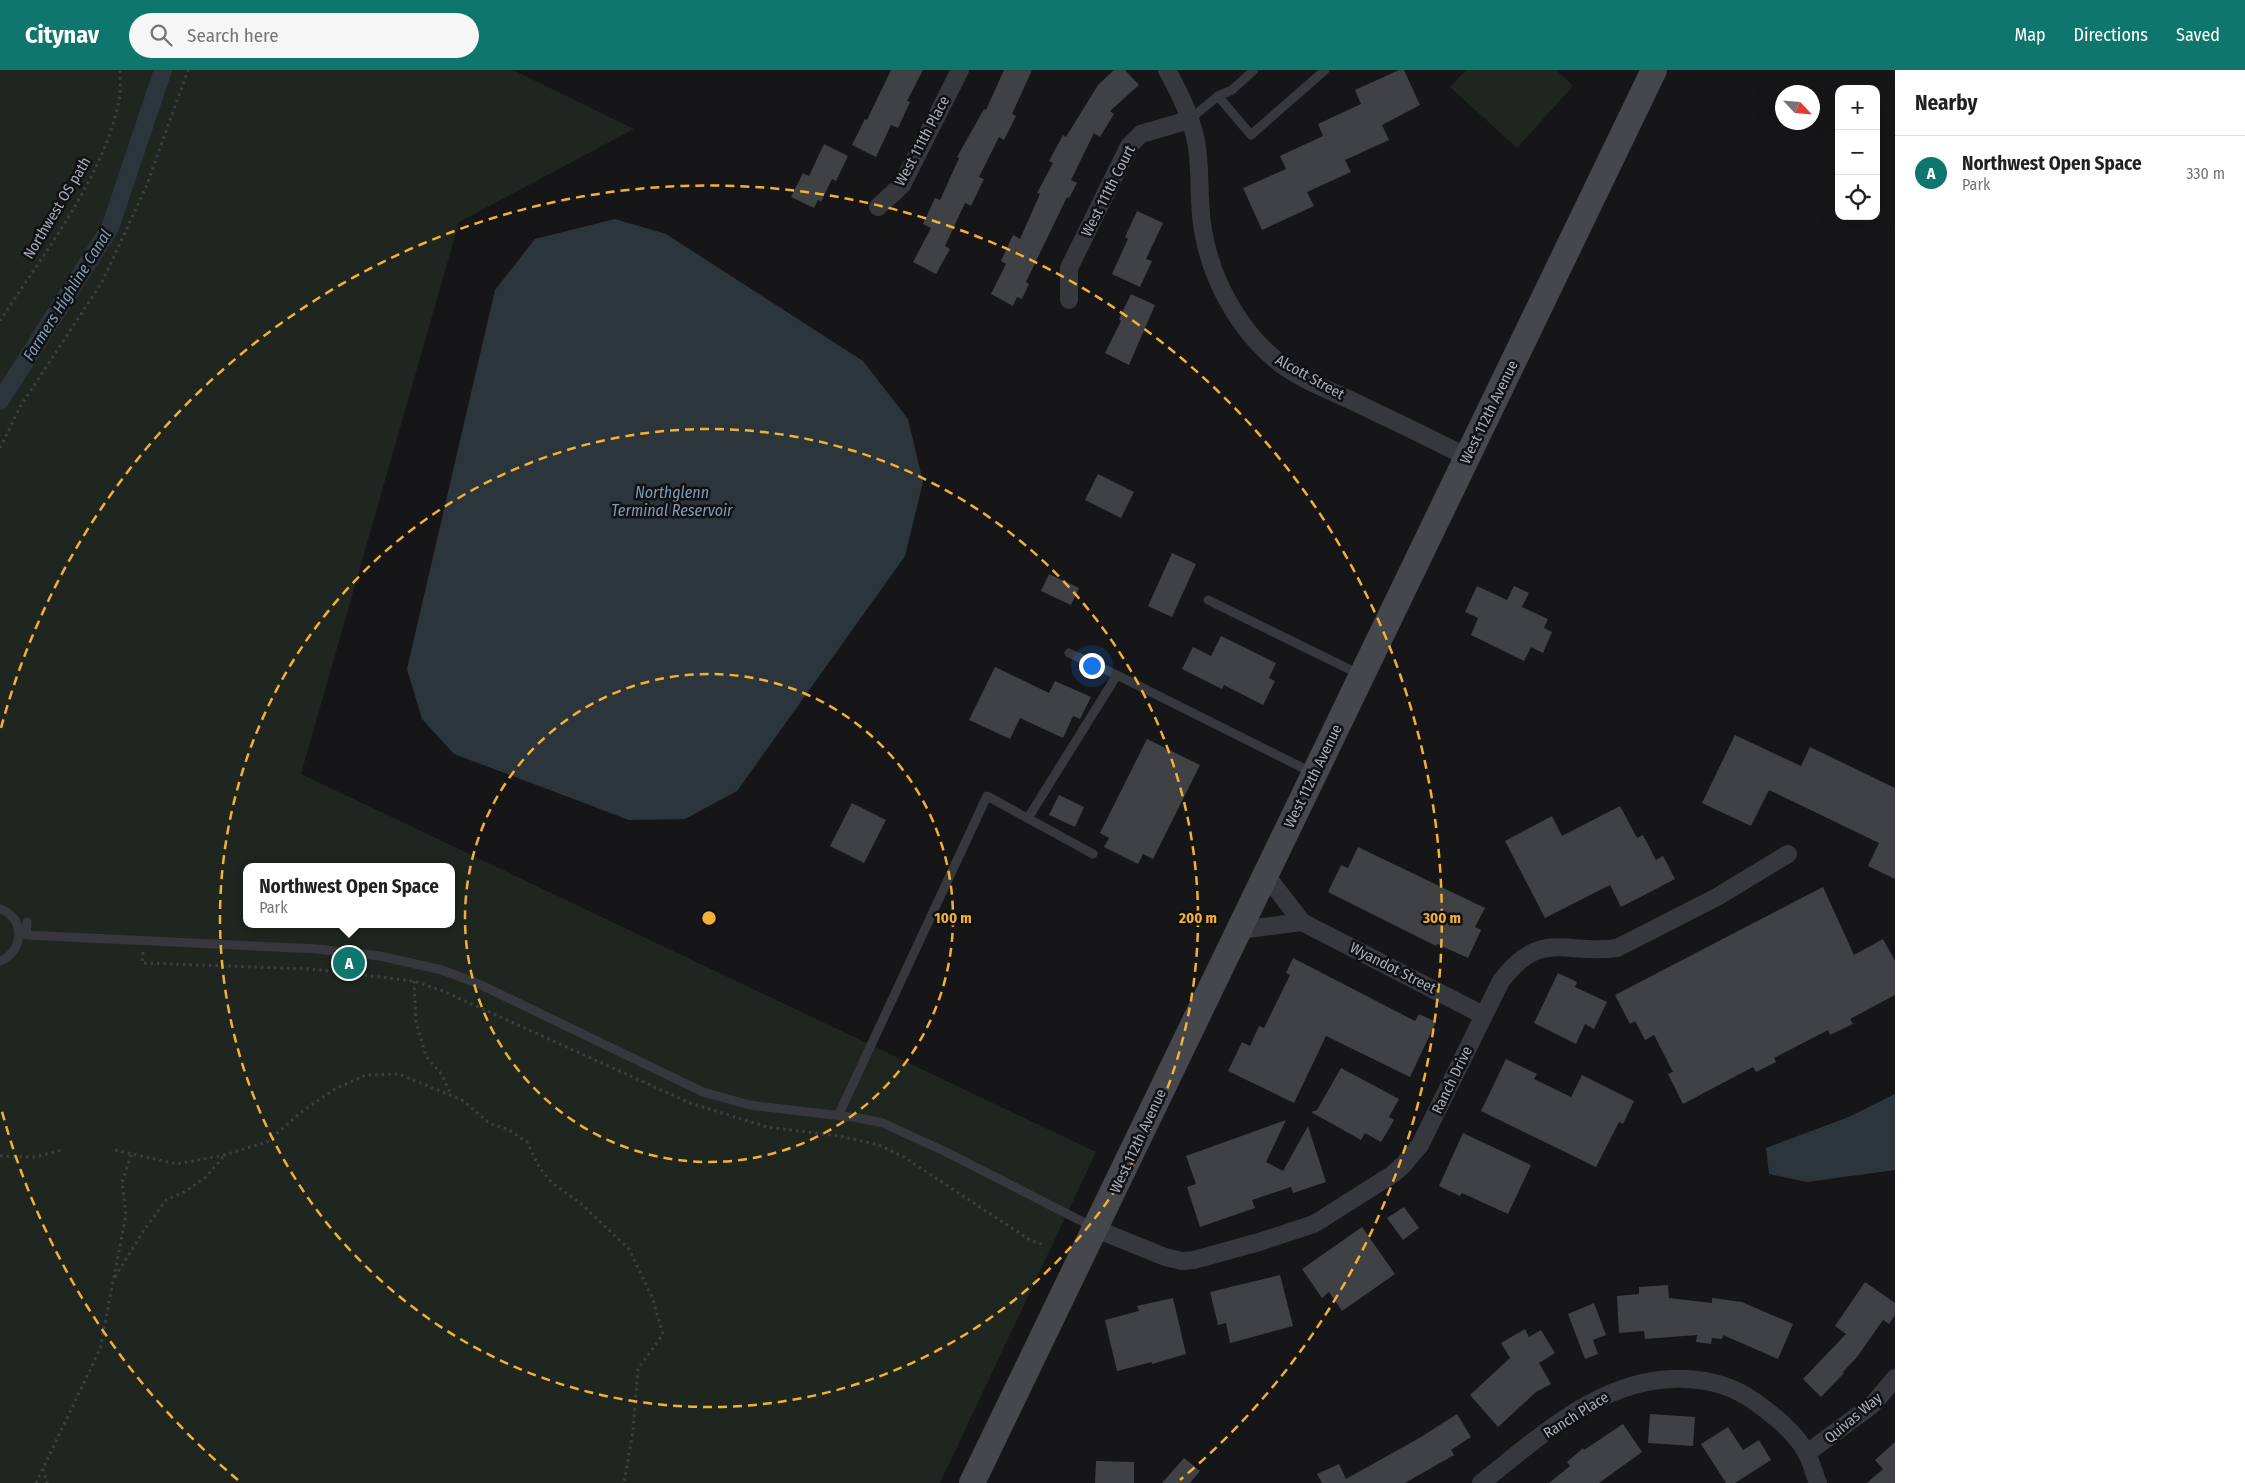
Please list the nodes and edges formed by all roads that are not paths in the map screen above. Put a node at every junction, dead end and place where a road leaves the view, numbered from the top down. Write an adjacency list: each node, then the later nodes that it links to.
1 (960, 70): 8 (street, West 111th Place)
2 (1166, 70): 7 (street, Alcott Street)
3 (1254, 70): 6 (lane)
4 (1325, 70): 6 (lane)
5 (1654, 70): 10 (main road, West 112th Avenue)
6 (1218, 96): 7 (lane)
7 (1189, 120): 9 (street, West 111th Court); 10 (street, Alcott Street)
8 (878, 207)
9 (1069, 300)
10 (1467, 457): 14 (main road, West 112th Avenue)
11 (1208, 600): 14 (lane)
12 (1069, 653): 13 (lane)
13 (1117, 675): 15 (lane); 16 (lane)
14 (1362, 675): 15 (main road, West 112th Avenue)
15 (1314, 774): 19 (main road, West 112th Avenue)
16 (1028, 818): 17 (lane); 27 (lane)
17 (1093, 854)
18 (1788, 854): 26 (street, Ranch Drive)
19 (1265, 874): 22 (street, Wyandot Street); 23 (main road, West 112th Avenue)
20 (0, 909): 24 (lane)
21 (27, 922): 24 (lane)
22 (1302, 922): 23 (street); 26 (street, Wyandot Street)
23 (1238, 930): 28 (main road, West 112th Avenue)
24 (23, 936): 25 (lane); 27 (lane)
25 (0, 961)
26 (1483, 1015): 28 (street, Ranch Drive)
27 (838, 1116): 28 (lane)
28 (1096, 1229): 31 (main road, West 112th Avenue)
29 (1895, 1378): 30 (street, Quivas Way)
30 (1807, 1454): 32 (street, Ranch Place); 33 (street, Ranch Place)
31 (972, 1483)
32 (1481, 1483)
33 (1818, 1483)

